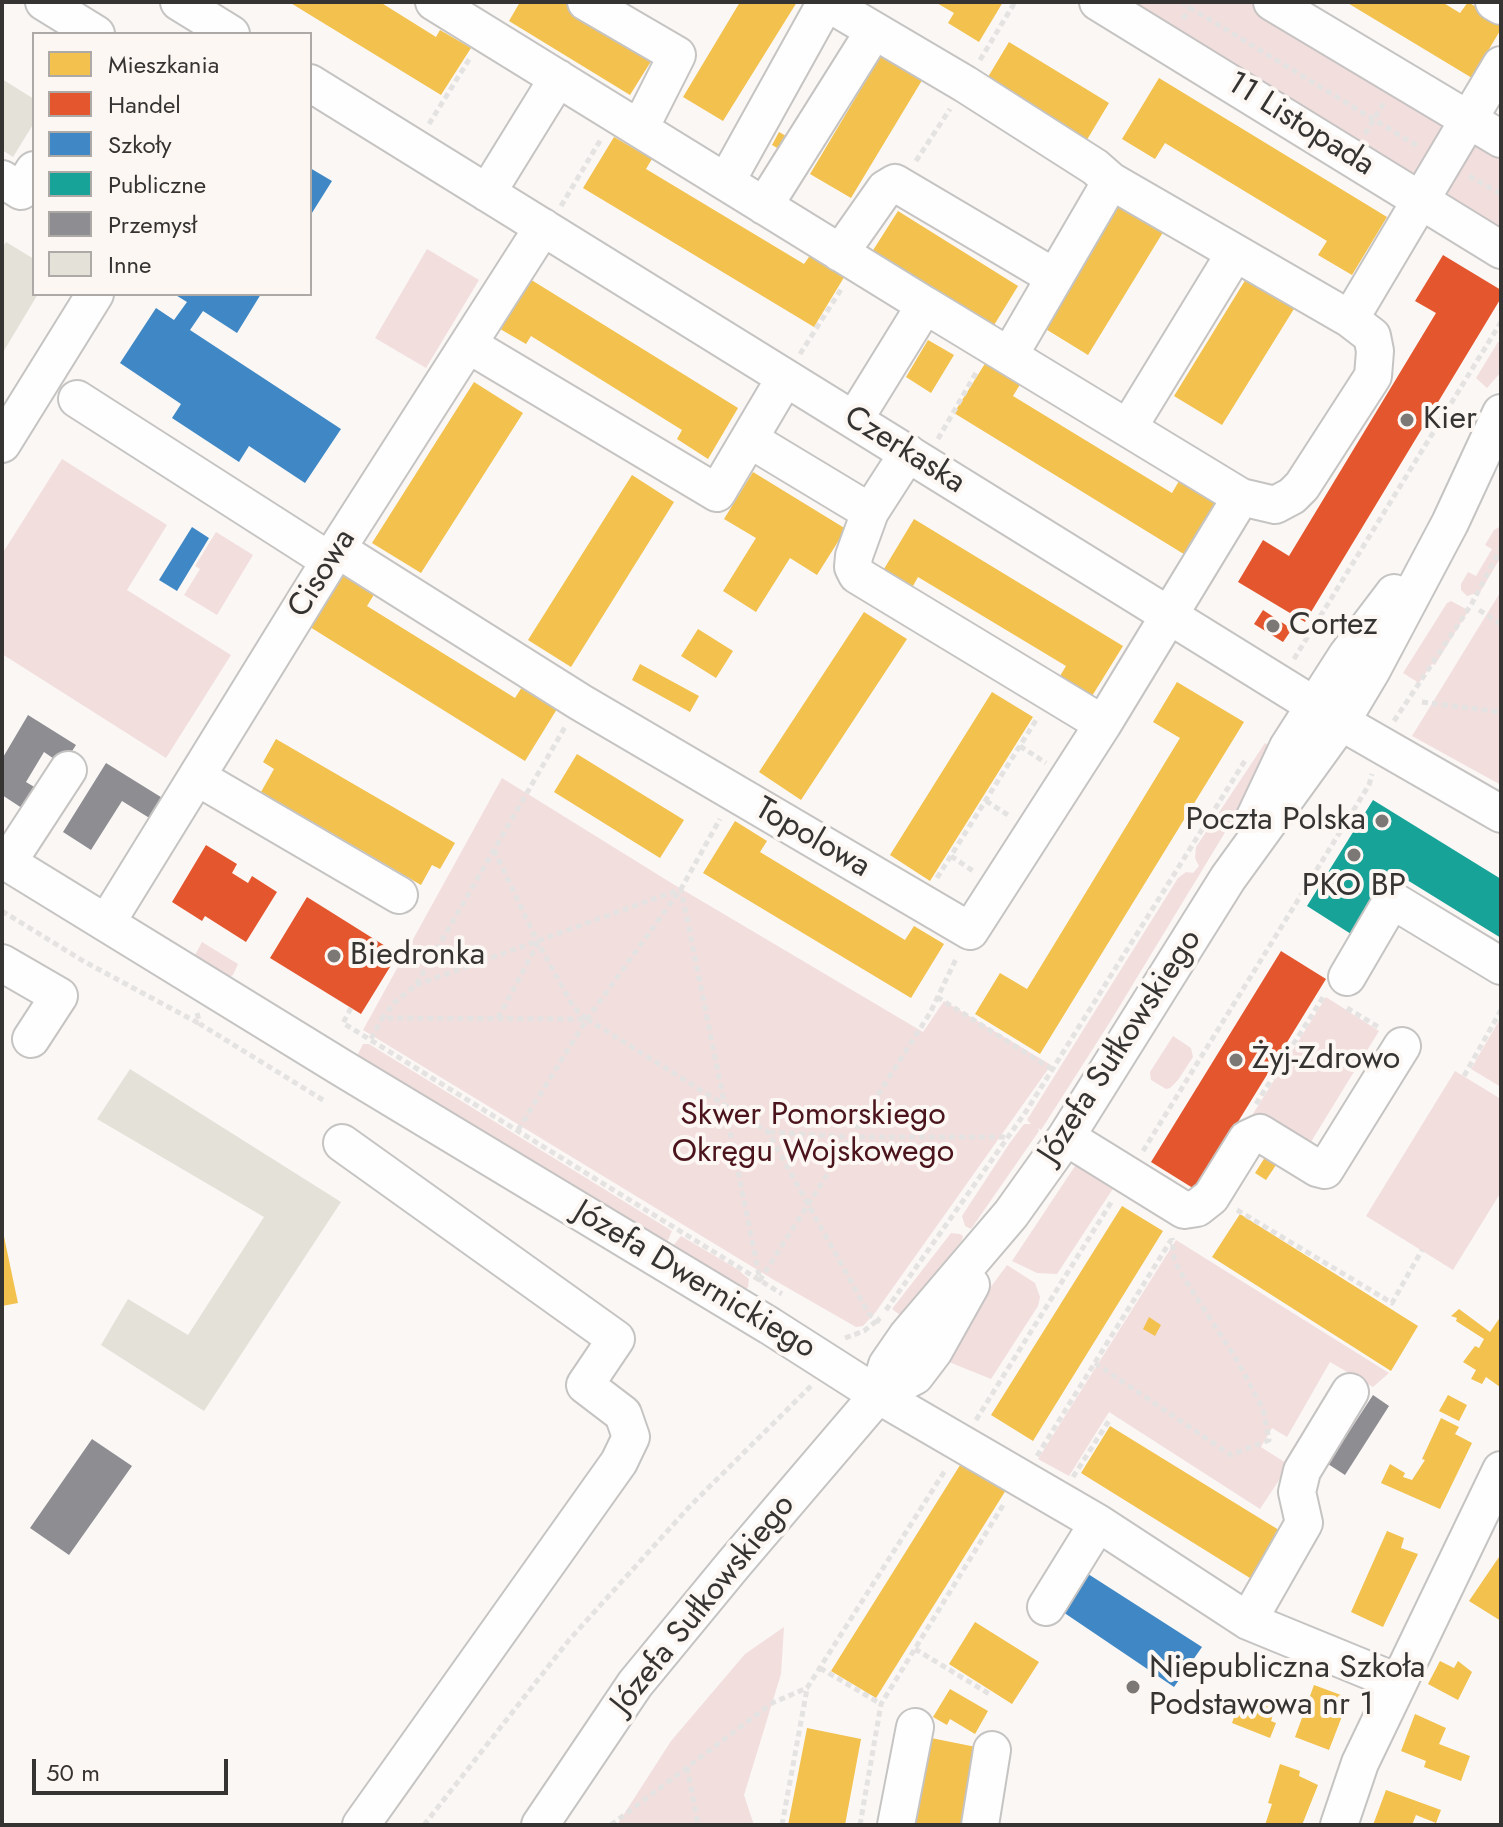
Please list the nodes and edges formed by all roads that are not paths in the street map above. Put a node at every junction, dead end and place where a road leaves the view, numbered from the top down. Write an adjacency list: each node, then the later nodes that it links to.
1 (44, 2): 12 (street)
2 (179, 2): 13 (street)
3 (434, 2): 10 (street)
4 (586, 2): 18 (street)
5 (826, 2): 11 (street); 23 (street)
6 (1098, 2): 25 (street, 11 Listopada)
7 (1272, 2): 17 (street)
8 (1494, 2): 9 (street)
9 (1501, 6)
10 (486, 21): 15 (street)
11 (874, 31): 22 (street); 26 (street)
12 (93, 32)
13 (228, 32)
14 (1501, 65): 17 (street)
15 (558, 78): 18 (street); 24 (street)
16 (312, 84): 24 (street, Czerkaska)
17 (1468, 120): 19 (street); 25 (street)
18 (627, 121): 23 (street)
19 (1501, 139)
20 (32, 173): 21 (street)
21 (2, 179)
22 (1111, 181): 29 (street); 31 (street)
23 (726, 182): 26 (street)
24 (487, 193): 27 (street, Czerkaska)
25 (1422, 201): 28 (street, 11 Listopada); 34 (street)
26 (764, 206): 30 (street)
27 (549, 222): 35 (street, Cisowa); 37 (street, Czerkaska)
28 (1501, 250)
29 (1235, 253): 34 (street); 41 (street)
30 (849, 258): 31 (street); 33 (street)
31 (1054, 277): 36 (street)
32 (94, 296): 44 (street)
33 (925, 305): 36 (street); 40 (street)
34 (1350, 319): 47 (street)
35 (469, 345): 43 (street); 49 (street, Cisowa)
36 (993, 363): 41 (street)
37 (785, 378): 40 (street, Czerkaska); 43 (street)
38 (77, 399): 49 (street, Topolowa)
39 (1501, 413): 46 (street, Józefa Sułkowskiego)
40 (854, 420): 45 (street, Czerkaska)
41 (1128, 428): 47 (street)
42 (1501, 438): 46 (street, Józefa Sułkowskiego)
43 (749, 439): 48 (street)
44 (2, 444)
45 (920, 452): 48 (street); 50 (street, Czerkaska)
46 (1470, 481): 51 (street, Józefa Sułkowskiego)
47 (1241, 497): 50 (street)
48 (870, 512): 52 (street)
49 (334, 555): 52 (street, Topolowa); 54 (street, Cisowa)
50 (1170, 616): 51 (street, Czerkaska); 52 (street)
51 (1327, 713): 55 (street, Czerkaska); 64 (street, Józefa Sułkowskiego)
52 (1103, 724)
53 (68, 770): 56 (street)
54 (197, 777): 57 (street); 58 (street, Cisowa)
55 (1501, 814)
56 (5, 860): 58 (street, Józefa Dwernickiego)
57 (399, 895)
58 (107, 922): 67 (street, Józefa Dwernickiego)
59 (2, 963): 63 (street)
60 (1501, 966): 61 (street)
61 (1347, 977)
62 (1391, 1037): 64 (street)
63 (31, 1039)
64 (1066, 1137): 67 (street, Józefa Sułkowskiego)
65 (342, 1143): 75 (street)
66 (1350, 1392): 71 (street)
67 (878, 1395): 69 (street, Józefa Dwernickiego); 76 (street, Józefa Sułkowskiego)
68 (1501, 1470): 72 (street)
69 (1098, 1523): 70 (street); 71 (street, Józefa Dwernickiego)
70 (1046, 1607)
71 (1248, 1621): 72 (street, Józefa Dwernickiego)
72 (1397, 1682): 79 (street)
73 (915, 1727): 77 (street)
74 (992, 1750): 78 (street)
75 (361, 1825)
76 (540, 1825)
77 (896, 1825)
78 (980, 1825)
79 (1339, 1825)

